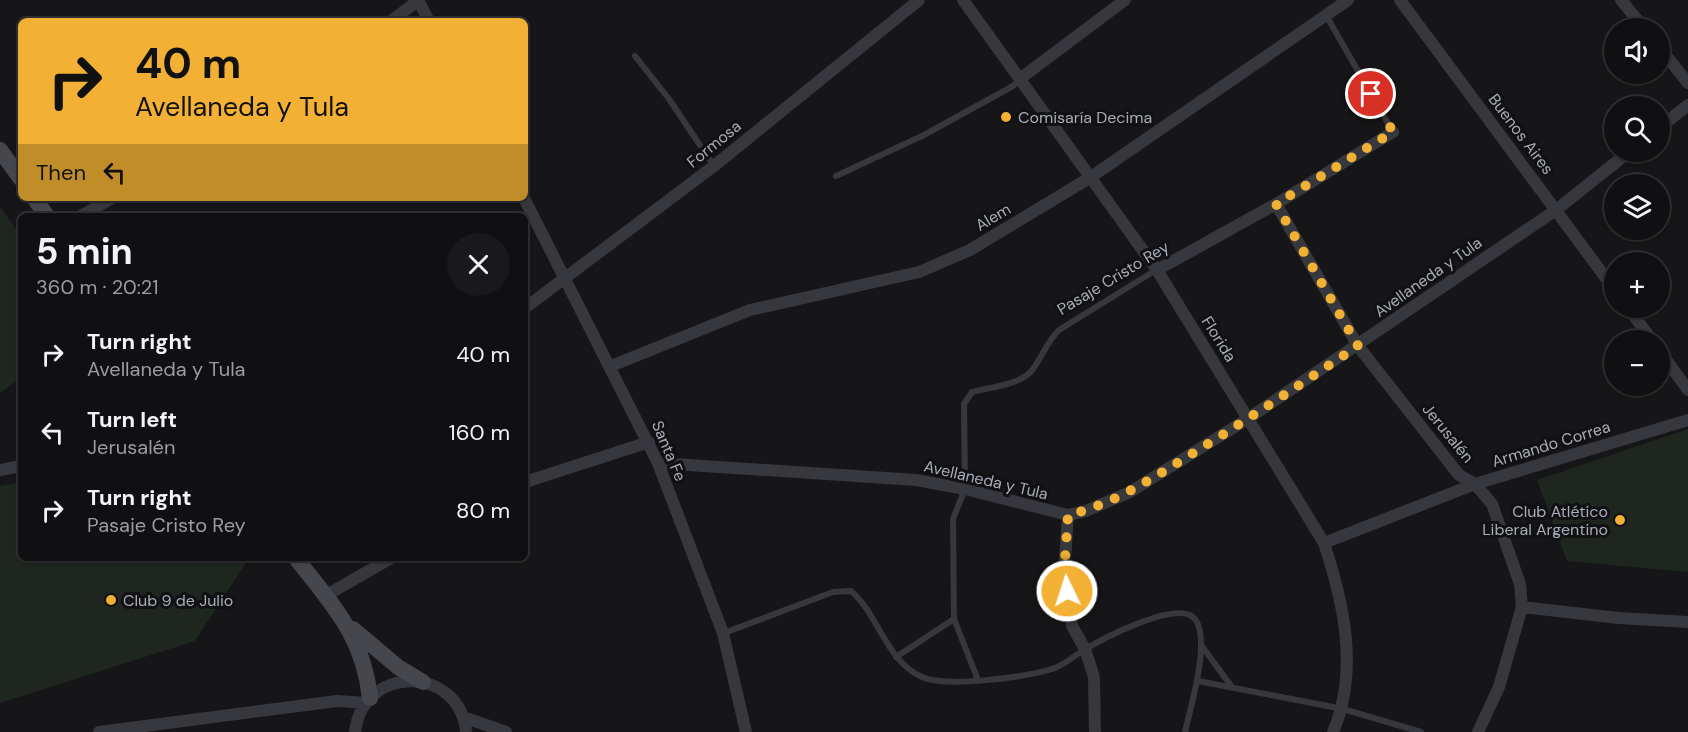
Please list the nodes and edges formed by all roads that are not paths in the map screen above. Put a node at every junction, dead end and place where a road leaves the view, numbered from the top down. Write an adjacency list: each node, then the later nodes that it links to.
1 (418, 0): 9 (street); 10 (street)
2 (919, 0): 21 (street, Formosa)
3 (963, 0): 14 (street, Florida)
4 (1125, 0): 14 (street)
5 (1348, 0): 8 (street, Alem)
6 (1400, 0): 28 (street, Buenos Aires)
7 (1621, 0): 11 (street)
8 (1327, 17): 18 (lane, Pasaje Cristo Rey); 24 (street, Alem)
9 (395, 18)
10 (427, 18)
11 (1636, 18)
12 (634, 56): 21 (lane)
13 (1670, 61): 15 (street)
14 (1021, 78): 23 (lane); 24 (street, Florida)
15 (1688, 83)
16 (1688, 105): 17 (street)
17 (1670, 119)
18 (1393, 132): 27 (street, Pasaje Cristo Rey)
19 (0, 150): 22 (street)
20 (1616, 162): 28 (street, Avellaneda y Tula)
21 (714, 166): 32 (street, Formosa)
22 (18, 176)
23 (836, 176)
24 (1091, 177): 30 (street, Florida); 36 (street, Alem)
25 (107, 201): 29 (street)
26 (526, 201): 32 (street, Santa Fe)
27 (1276, 204): 30 (street, Pasaje Cristo Rey); 34 (street, Jerusalén)
28 (1556, 210): 31 (street, Buenos Aires); 34 (street, Avellaneda y Tula)
29 (86, 213)
30 (1157, 270): 38 (street, Florida); 46 (lane, Pasaje Cristo Rey)
31 (1604, 275)
32 (567, 279): 33 (street, Formosa); 36 (street, Santa Fe)
33 (528, 306)
34 (1358, 346): 38 (street, Avellaneda y Tula); 45 (street, Jerusalén)
35 (1670, 365): 37 (street)
36 (611, 366): 40 (street, Santa Fe)
37 (1688, 390)
38 (1249, 418): 47 (street, Avellaneda y Tula); 48 (street, Florida)
39 (1688, 420): 45 (street, Armando Correa)
40 (649, 442): 41 (street, Santa Fe); 44 (street)
41 (658, 463): 46 (street, Avellaneda y Tula); 56 (street, Santa Fe)
42 (18, 467): 43 (street)
43 (0, 470)
44 (528, 481)
45 (1475, 484): 48 (street, Armando Correa); 52 (street, Jerusalén)
46 (965, 489): 47 (street, Avellaneda y Tula); 53 (lane, Pasaje Cristo Rey)
47 (1068, 515): 58 (street)
48 (1324, 543): 65 (street, Florida)
49 (298, 561): 51 (street)
50 (386, 561): 51 (street)
51 (325, 596): 54 (street)
52 (1522, 607): 55 (street); 76 (street, Jerusalén)
53 (954, 619): 59 (lane); 60 (lane, Pasaje Cristo Rey)
54 (345, 622): 62 (street); 64 (street)
55 (1688, 622)
56 (723, 633): 59 (lane); 71 (street, Santa Fe)
57 (1201, 644): 58 (lane); 61 (lane); 63 (lane)
58 (1085, 649): 60 (lane); 72 (street)
59 (896, 657): 60 (lane)
60 (978, 680)
61 (1198, 681): 63 (lane); 73 (lane)
62 (423, 682): 64 (street); 66 (street)
63 (1232, 687): 65 (lane)
64 (368, 700): 67 (street); 68 (street)
65 (1343, 709): 74 (street, Florida); 75 (lane)
66 (463, 717): 69 (street); 70 (street)
67 (99, 732)
68 (355, 732)
69 (466, 732)
70 (506, 732)
71 (746, 732)
72 (1095, 732)
73 (1185, 732)
74 (1333, 732)
75 (1421, 732)
76 (1478, 732)

